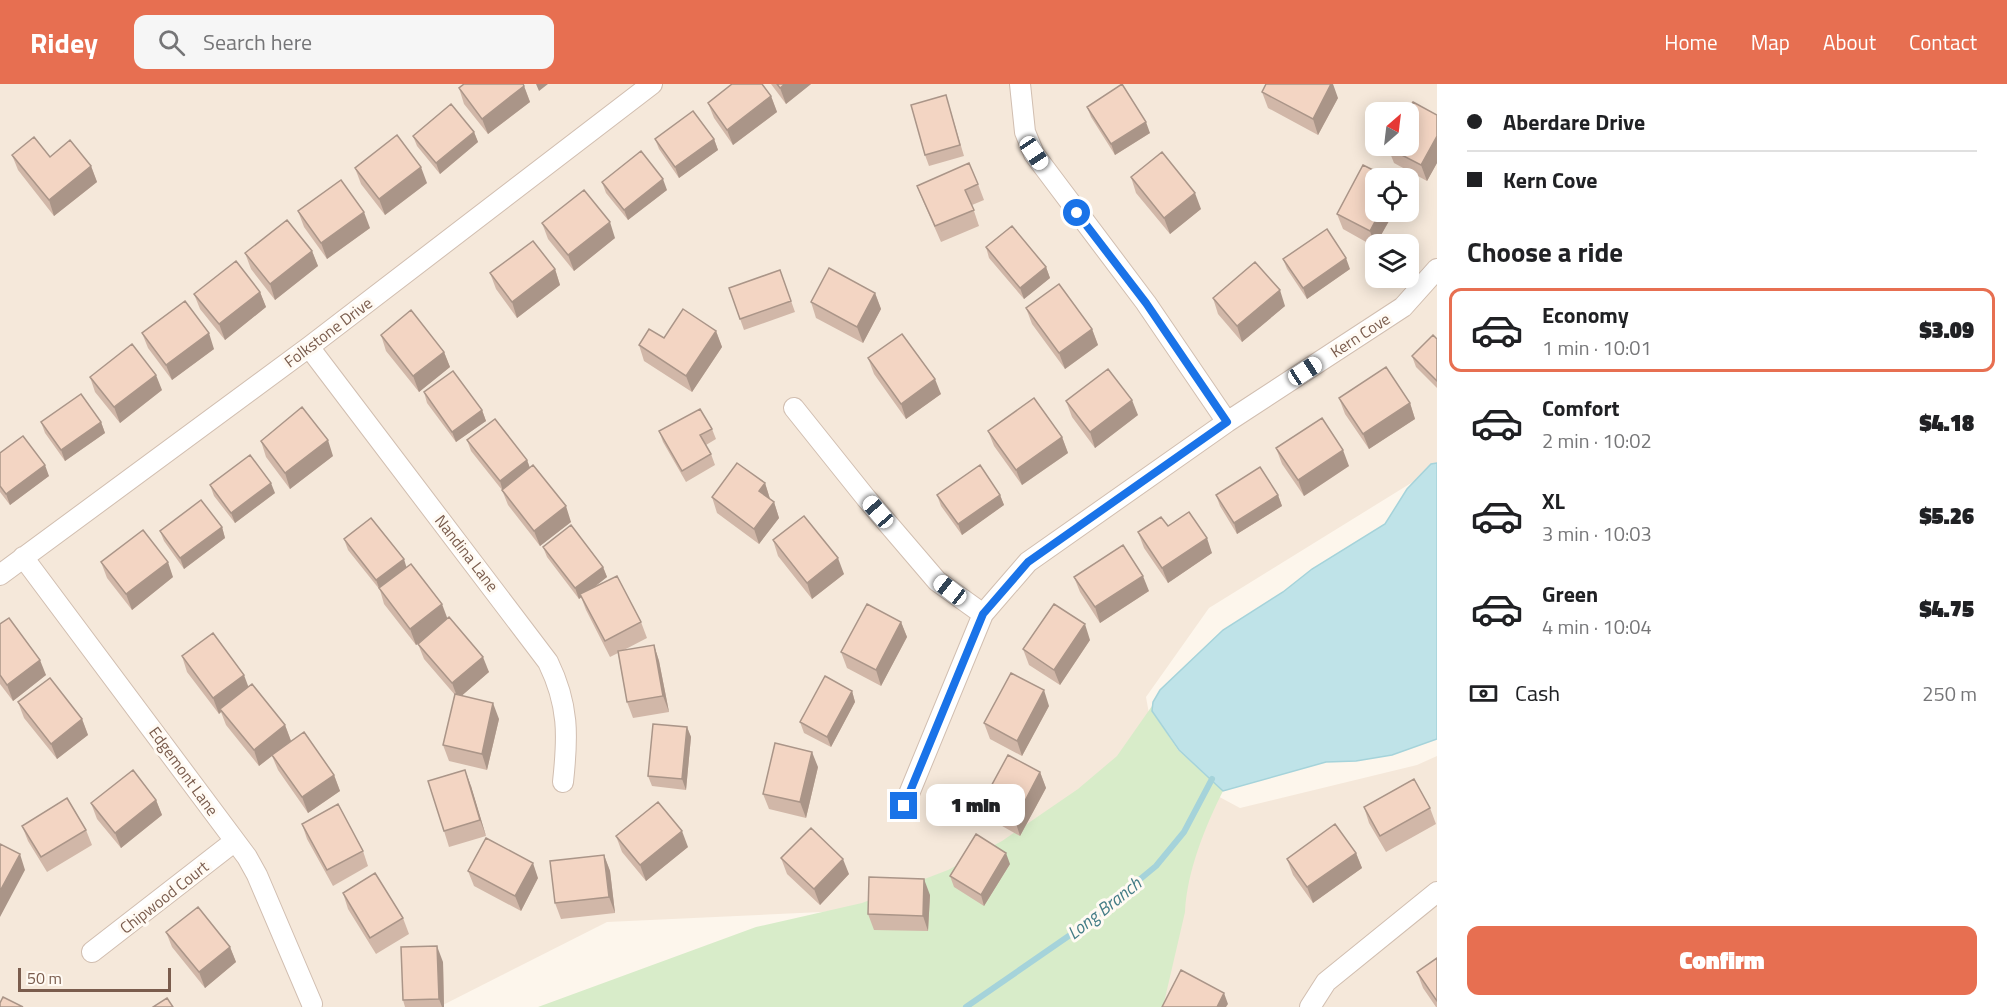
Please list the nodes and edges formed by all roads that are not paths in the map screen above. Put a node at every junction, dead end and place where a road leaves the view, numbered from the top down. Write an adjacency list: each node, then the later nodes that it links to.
1 (652, 84): 4 (street, Folkstone Drive)
2 (1020, 84): 6 (street)
3 (1437, 268): 6 (street, Kern Cove)
4 (309, 347): 7 (street, Folkstone Drive); 10 (street, Nandina Lane)
5 (795, 408): 9 (street)
6 (1227, 422): 9 (street, Kern Cove)
7 (23, 557): 8 (street, Folkstone Drive); 12 (street, Edgemont Lane)
8 (0, 575)
9 (983, 614): 11 (street, Kern Cove)
10 (563, 782)
11 (904, 806)
12 (235, 841): 14 (street, Chipwood Court); 15 (street, Edgemont Lane)
13 (1437, 892): 16 (street)
14 (92, 952)
15 (312, 1004)
16 (1310, 1007)

